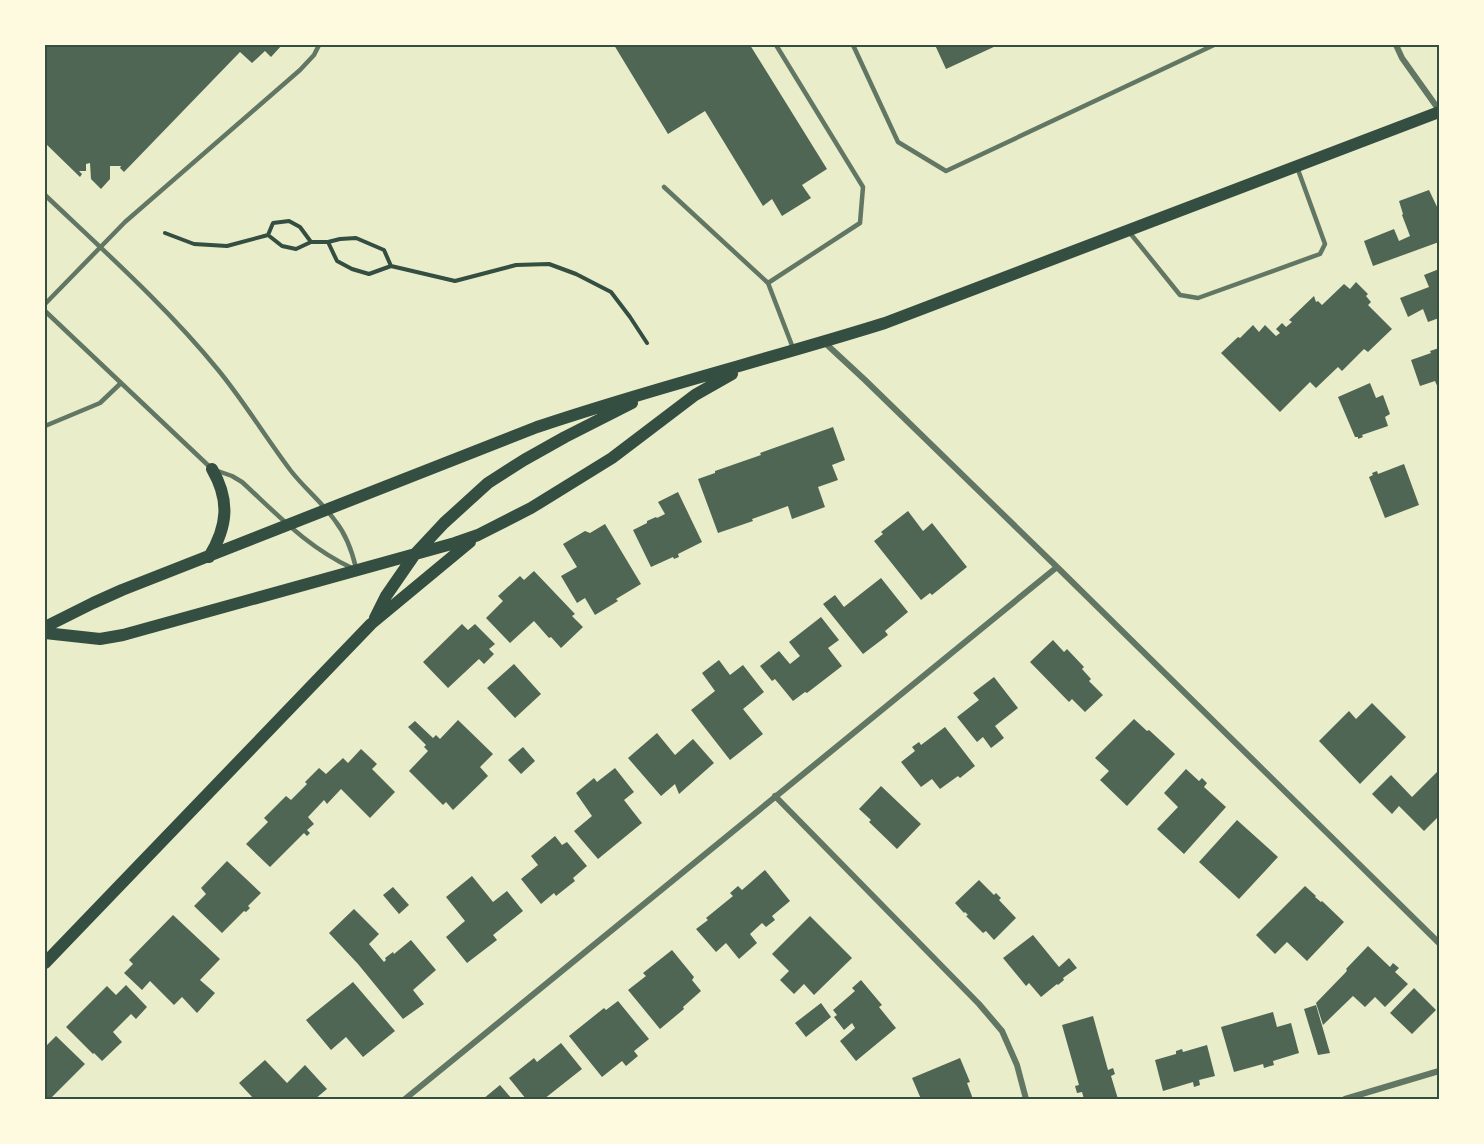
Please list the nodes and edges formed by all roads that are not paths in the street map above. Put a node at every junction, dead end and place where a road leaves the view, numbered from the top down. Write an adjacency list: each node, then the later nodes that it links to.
1 (320, 45): 11 (lane)
2 (776, 45): 12 (lane)
3 (853, 45): 4 (lane)
4 (1214, 45)
5 (1396, 45): 6 (street)
6 (1439, 111): 7 (main road)
7 (1297, 165): 10 (main road); 10 (lane)
8 (664, 187): 12 (lane)
9 (45, 195): 11 (lane)
10 (1128, 230): 15 (main road)
11 (100, 248): 13 (lane); 22 (lane)
12 (768, 284): 16 (lane)
13 (45, 304)
14 (45, 311): 18 (lane)
15 (824, 342): 16 (main road); 27 (street)
16 (794, 351): 17 (main road)
17 (765, 358): 19 (main road); 24 (main road)
18 (122, 383): 20 (lane); 21 (lane)
19 (660, 389): 22 (main road); 25 (main road)
20 (45, 426)
21 (212, 469): 23 (lane); 26 (main road)
22 (326, 510): 23 (main road); 28 (lane)
23 (287, 525): 26 (main road); 28 (lane)
24 (478, 535): 25 (main road); 29 (main road)
25 (415, 554): 28 (main road); 29 (main road)
26 (209, 557): 30 (main road)
27 (1057, 567): 32 (street); 33 (street)
28 (357, 570): 31 (main road)
29 (371, 624): 34 (main road)
30 (45, 627)
31 (45, 633)
32 (775, 796): 37 (street); 38 (street)
33 (1439, 943)
34 (45, 963)
35 (1439, 1071): 36 (street)
36 (1364, 1093): 39 (street); 40 (lane)
37 (405, 1099)
38 (1026, 1099)
39 (1345, 1099)
40 (1370, 1099)

